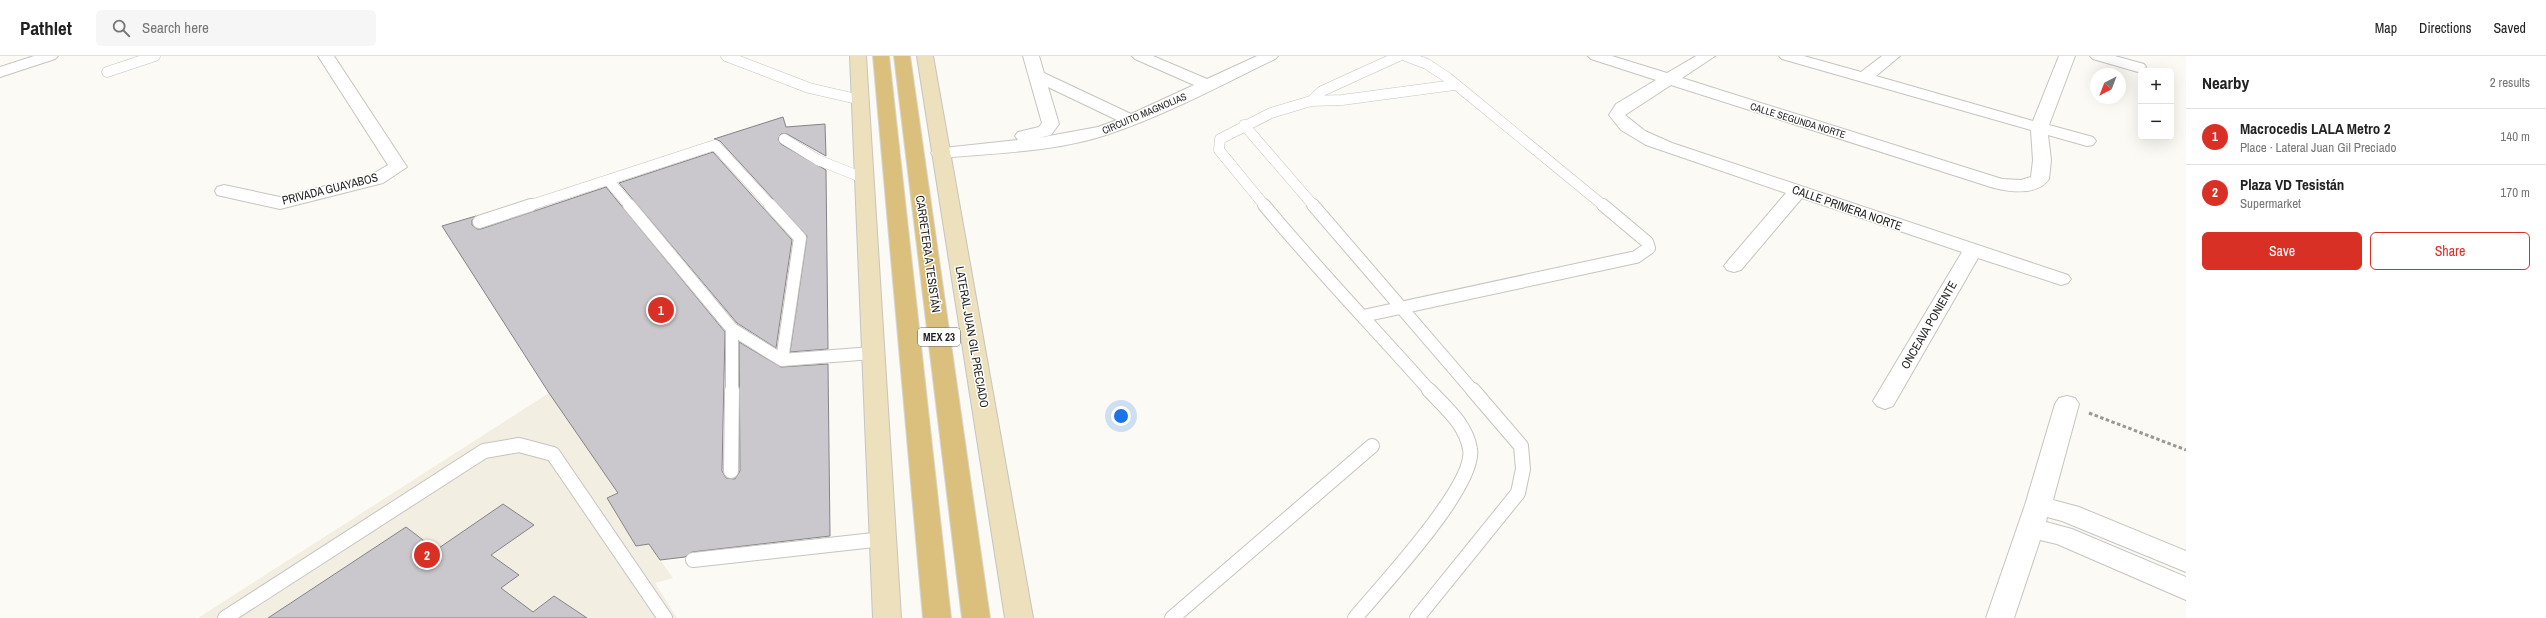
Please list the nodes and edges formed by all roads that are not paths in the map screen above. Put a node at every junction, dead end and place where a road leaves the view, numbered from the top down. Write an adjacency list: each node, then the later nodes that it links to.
1 (50, 56): 20 (street)
2 (155, 56): 21 (lane)
3 (326, 56): 37 (street, PRIVADA GUAYABOS)
4 (726, 56): 27 (lane)
5 (1031, 56): 22 (street)
6 (1140, 56): 26 (street)
7 (1270, 56): 26 (street, CIRCUITO MAGNOLIAS)
8 (1399, 56): 28 (lane)
9 (1406, 56): 25 (lane)
10 (1596, 56): 24 (street, CALLE SEGUNDA NORTE)
11 (1787, 56): 23 (street)
12 (1892, 56): 23 (street)
13 (2067, 56): 31 (street)
14 (2098, 56): 19 (street)
15 (1699, 57): 24 (street)
16 (892, 62): 17 (main road); 18 (main road); 60 (main road, CARRETERA A TESISTÁN / MEX 23); 61 (main road, CARRETERA A TESISTÁN / MEX 23)
17 (926, 64): 34 (main road, LATERAL JUAN GIL PRECIADO)
18 (859, 67): 27 (main road)
19 (2138, 67)
20 (0, 72)
21 (107, 72)
22 (1037, 76): 29 (street); 34 (street)
23 (1865, 77): 31 (street)
24 (1666, 79): 31 (street, CALLE SEGUNDA NORTE); 38 (street, CALLE PRIMERA NORTE)
25 (1454, 84): 28 (lane); 43 (lane)
26 (1208, 85): 29 (street, CIRCUITO MAGNOLIAS)
27 (861, 100): 35 (main road)
28 (1311, 101): 30 (lane)
29 (1132, 120): 34 (street, CIRCUITO MAGNOLIAS)
30 (1244, 125): 43 (lane); 44 (lane)
31 (2039, 128): 33 (street)
32 (784, 139): 35 (lane)
33 (2087, 142)
34 (939, 148): 62 (main road, LATERAL JUAN GIL PRECIADO)
35 (866, 179): 46 (main road)
36 (608, 180): 39 (lane); 45 (lane); 47 (lane)
37 (224, 191)
38 (1798, 192): 40 (street, CALLE PRIMERA NORTE); 41 (street)
39 (479, 222)
40 (1973, 250): 42 (street, CALLE PRIMERA NORTE); 48 (street, ONCEAVA PONIENTE)
41 (1734, 266)
42 (2061, 279)
43 (1404, 309): 44 (lane); 65 (lane)
44 (1364, 316): 64 (lane)
45 (732, 329): 47 (lane); 51 (lane)
46 (872, 353): 47 (lane); 53 (main road)
47 (782, 360)
48 (1885, 401)
49 (2067, 404): 52 (street)
50 (1372, 446): 63 (lane)
51 (732, 471)
52 (2034, 517): 55 (street); 56 (street); 66 (street)
53 (883, 539): 54 (lane); 59 (main road)
54 (693, 560)
55 (2186, 562)
56 (2186, 589)
57 (225, 618): 58 (lane)
58 (665, 618)
59 (887, 618)
60 (937, 618)
61 (976, 618)
62 (1020, 618)
63 (1172, 618)
64 (1355, 618)
65 (1417, 618)
66 (2000, 618)

